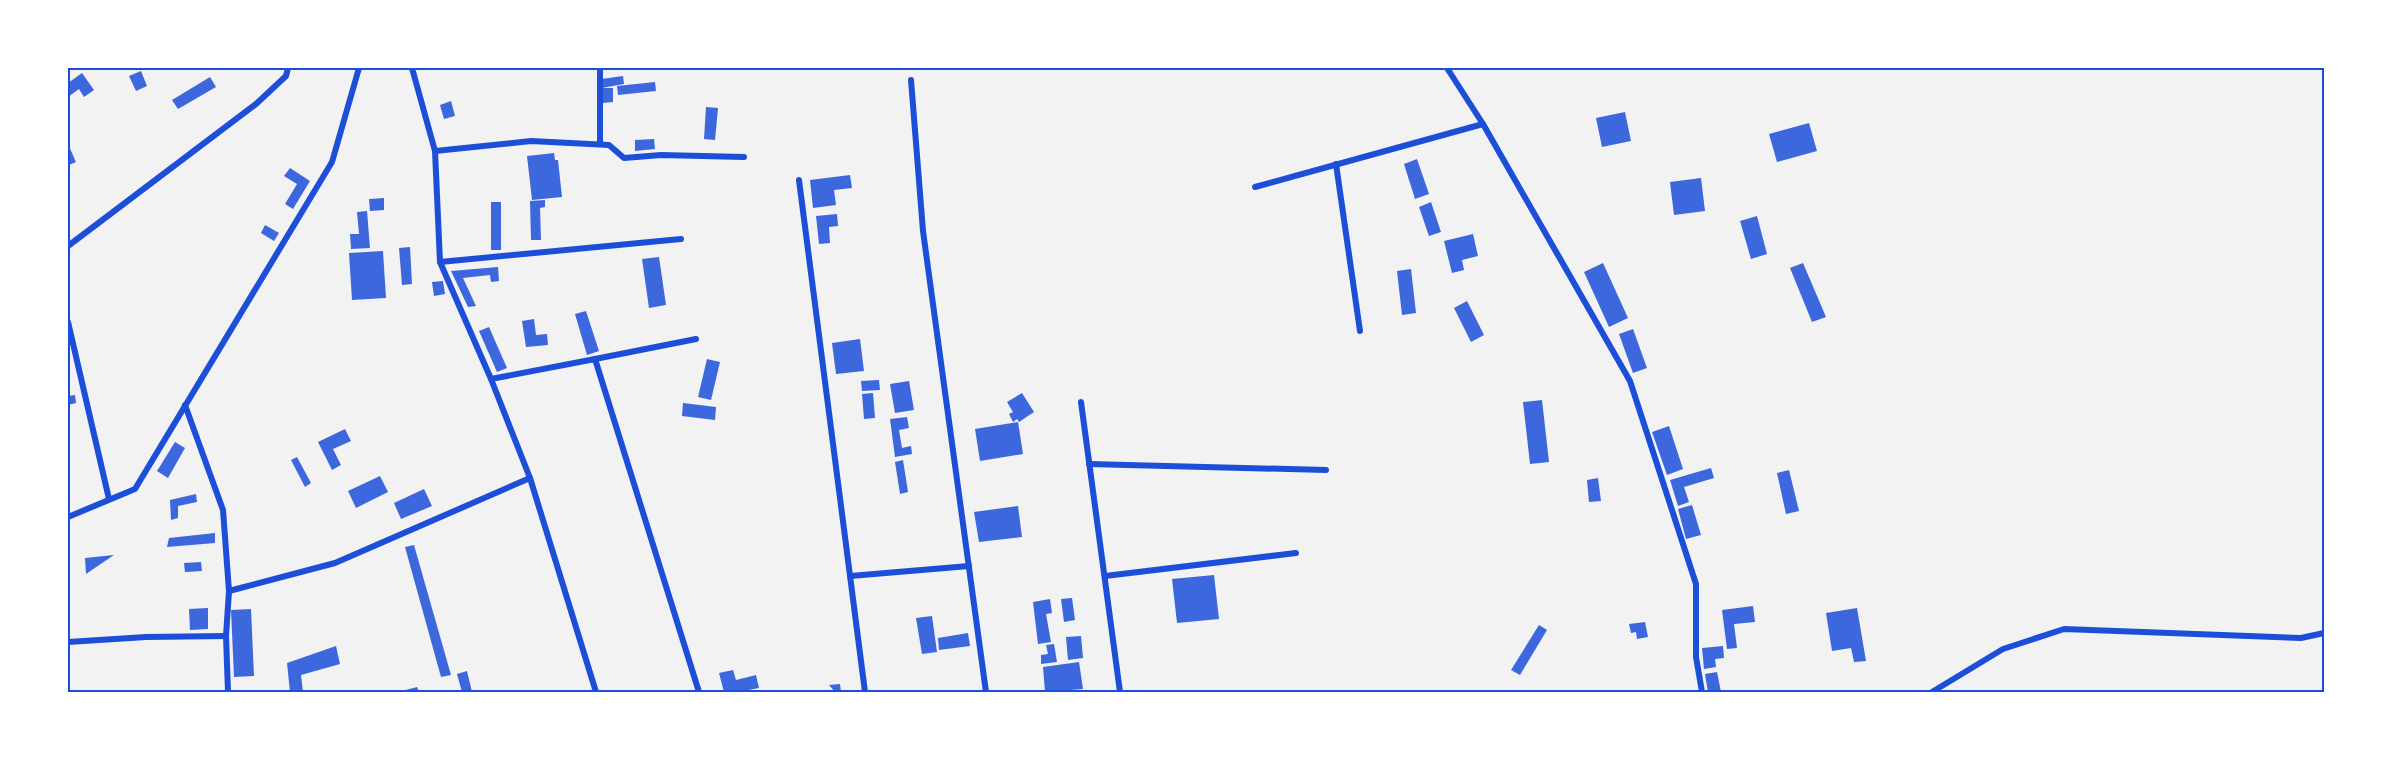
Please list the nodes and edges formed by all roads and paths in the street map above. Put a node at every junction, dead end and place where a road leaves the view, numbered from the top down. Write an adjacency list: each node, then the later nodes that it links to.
1 (288, 68): 15 (street)
2 (359, 68): 23 (street)
3 (412, 68): 9 (street)
4 (600, 68): 8 (street)
5 (1447, 68): 7 (street)
6 (911, 80): 30 (street)
7 (1483, 124): 11 (street); 43 (street)
8 (600, 144): 9 (street); 10 (street)
9 (435, 151): 16 (street)
10 (744, 157)
11 (1336, 164): 13 (street); 18 (street)
12 (798, 180): 31 (street)
13 (1255, 187)
14 (681, 239): 16 (street)
15 (68, 246)
16 (440, 262): 21 (street)
17 (68, 322): 27 (street)
18 (1360, 331)
19 (696, 339): 20 (street)
20 (595, 358): 21 (street); 39 (street)
21 (491, 379): 26 (street)
22 (1081, 402): 24 (street)
23 (185, 405): 27 (street); 33 (street)
24 (1089, 464): 25 (street); 32 (street)
25 (1326, 470)
26 (530, 478): 33 (street); 38 (street)
27 (109, 499): 28 (street)
28 (68, 517)
29 (1296, 553): 32 (street)
30 (969, 566): 31 (street); 41 (street)
31 (850, 576): 40 (street)
32 (1105, 576): 42 (street)
33 (229, 591): 35 (street)
34 (2325, 633): 44 (street)
35 (226, 636): 36 (street); 37 (street)
36 (68, 642)
37 (228, 693)
38 (596, 693)
39 (699, 693)
40 (865, 693)
41 (986, 693)
42 (1120, 693)
43 (1702, 693)
44 (1932, 693)

